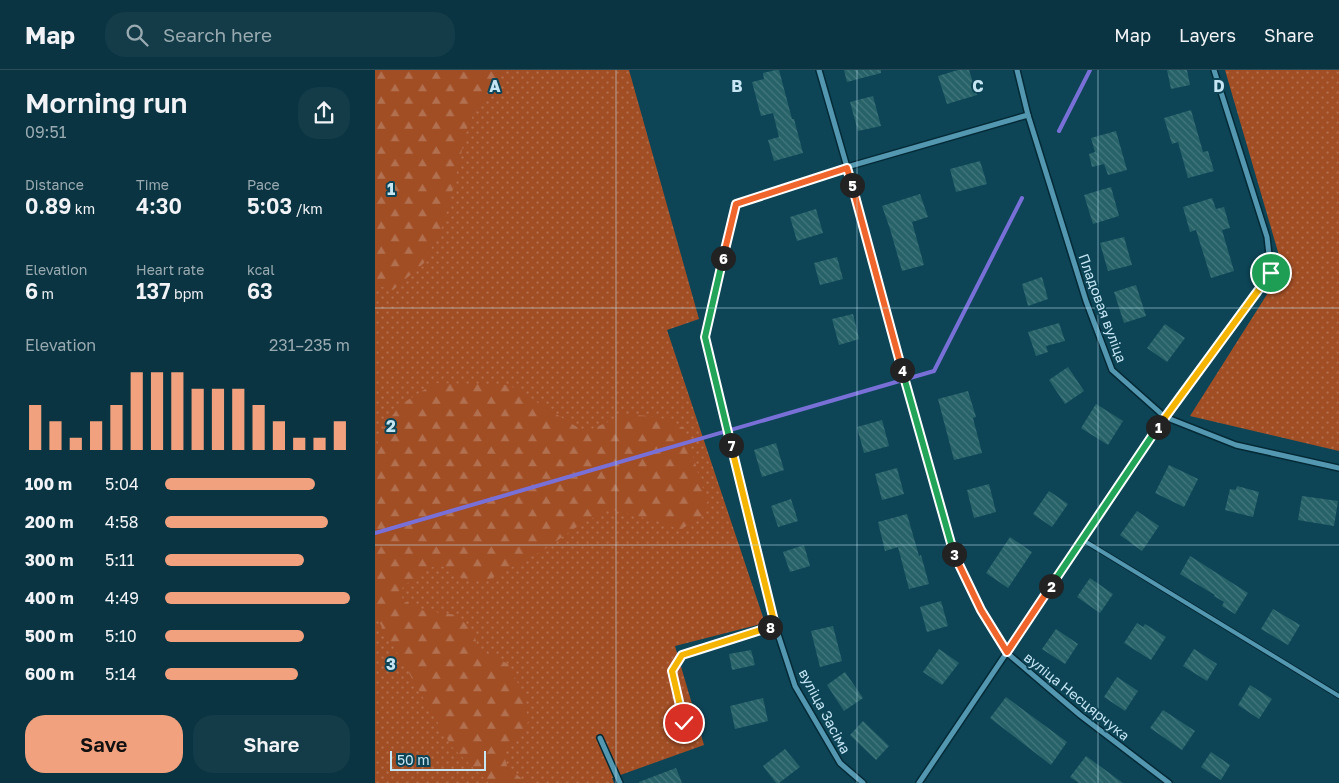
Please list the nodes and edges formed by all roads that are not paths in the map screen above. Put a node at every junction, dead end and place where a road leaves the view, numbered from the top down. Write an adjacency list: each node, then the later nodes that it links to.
1 (819, 70): 5 (street, вуліца Несцярчука)
2 (1017, 70): 4 (street, Пладовая вуліца)
3 (1214, 70): 6 (street)
4 (1028, 115): 5 (street); 6 (street, Пладовая вуліца)
5 (847, 168): 9 (street, вуліца Засіма); 10 (street, вуліца Несцярчука)
6 (1165, 417): 7 (street, Пладовая вуліца); 8 (street)
7 (1339, 468)
8 (1083, 540): 10 (street); 11 (lane)
9 (775, 625): 12 (lane); 15 (street, вуліца Засіма)
10 (1007, 652): 16 (street); 17 (street, вуліца Несцярчука)
11 (1339, 696)
12 (684, 723)
13 (600, 738): 14 (street)
14 (620, 783)
15 (863, 783)
16 (919, 783)
17 (1169, 783)

